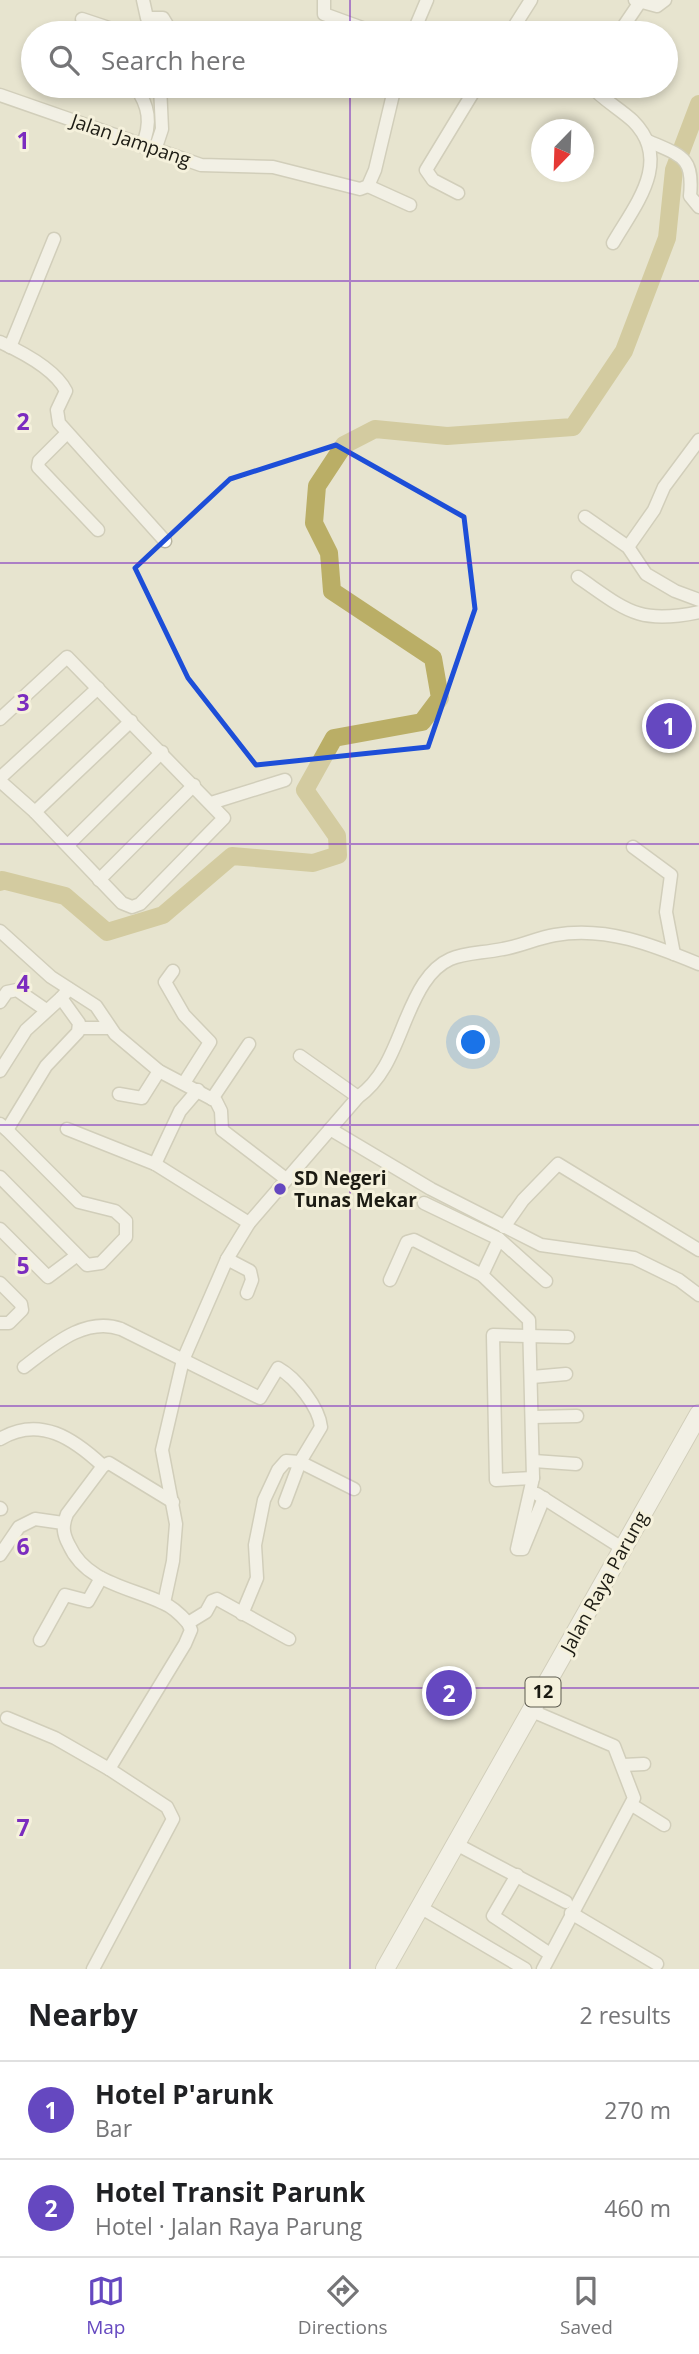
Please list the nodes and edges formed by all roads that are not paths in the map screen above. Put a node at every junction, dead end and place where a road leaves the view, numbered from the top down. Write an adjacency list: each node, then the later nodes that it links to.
1 (143, 0): 9 (street)
2 (324, 0): 10 (street)
3 (427, 0): 11 (street)
4 (531, 0): 12 (street)
5 (665, 0): 6 (street)
6 (637, 1): 13 (street)
7 (82, 19): 8 (street)
8 (88, 21)
9 (165, 21)
10 (343, 21)
11 (418, 21)
12 (518, 21)
13 (626, 21)
14 (0, 95): 21 (street, Jalan Jampang)
15 (141, 98): 21 (street)
16 (161, 98): 21 (street)
17 (392, 98): 22 (street)
18 (470, 98): 23 (street)
19 (606, 98): 20 (street)
20 (652, 143): 25 (street); 27 (street)
21 (149, 148): 22 (street, Jalan Jampang)
22 (368, 186): 24 (street)
23 (458, 193)
24 (410, 205)
25 (699, 207)
26 (54, 239): 28 (street)
27 (613, 243)
28 (5, 344): 29 (street)
29 (67, 433): 32 (street); 33 (street)
30 (699, 440): 34 (street)
31 (585, 517): 34 (street)
32 (98, 530)
33 (165, 541)
34 (628, 547): 36 (street)
35 (578, 577): 37 (street)
36 (699, 600)
37 (699, 611)
38 (98, 688): 39 (street); 40 (street); 42 (street)
39 (0, 719)
40 (131, 721): 41 (street); 46 (street)
41 (162, 752): 44 (street); 47 (street)
42 (0, 779): 46 (street)
43 (285, 780): 45 (street)
44 (194, 785): 45 (street); 49 (street)
45 (211, 803): 49 (street)
46 (35, 812): 47 (street)
47 (68, 845): 49 (street)
48 (633, 847): 51 (street)
49 (99, 880)
50 (0, 931): 54 (street)
51 (674, 954): 52 (street); 66 (street)
52 (699, 964)
53 (173, 971): 63 (street)
54 (65, 994): 56 (street); 57 (street); 58 (street)
55 (0, 1002): 56 (street)
56 (46, 1010): 61 (street)
57 (79, 1028): 58 (street); 68 (street)
58 (110, 1028): 62 (street)
59 (249, 1044): 67 (street)
60 (300, 1056): 66 (street)
61 (0, 1071)
62 (159, 1072): 63 (street); 65 (street)
63 (184, 1083): 64 (street)
64 (198, 1090): 67 (street); 71 (street)
65 (119, 1094)
66 (358, 1097): 70 (street)
67 (212, 1099): 73 (street)
68 (4, 1127): 79 (street)
69 (67, 1129): 71 (street)
70 (330, 1129): 73 (street); 77 (street)
71 (155, 1164): 75 (street)
72 (0, 1177): 79 (street)
73 (286, 1179): 75 (street)
74 (424, 1203): 77 (street)
75 (249, 1223): 80 (street)
76 (0, 1229): 79 (street)
77 (501, 1233): 78 (street); 81 (street); 83 (street); 86 (street)
78 (699, 1250)
79 (76, 1256)
80 (227, 1259): 85 (street); 90 (street)
81 (482, 1275): 82 (street); 88 (street)
82 (390, 1280)
83 (547, 1281)
84 (0, 1283): 87 (street)
85 (247, 1293)
86 (699, 1295)
87 (0, 1323)
88 (530, 1336): 89 (street); 93 (street); 103 (street)
89 (568, 1337)
90 (183, 1360): 91 (street); 100 (street); 106 (street)
91 (24, 1367)
92 (566, 1374): 93 (street)
93 (532, 1377): 96 (street)
94 (699, 1414): 109 (highway, Jalan Raya Parung / 12)
95 (577, 1416): 96 (street)
96 (533, 1417): 99 (street)
97 (699, 1422): 117 (highway, Jalan Raya Parung / 12)
98 (0, 1439): 102 (street)
99 (534, 1461): 101 (street); 103 (street)
100 (300, 1462): 104 (street); 107 (street); 113 (street)
101 (576, 1464)
102 (103, 1466): 106 (street); 108 (street)
103 (532, 1484): 105 (street); 105 (street)
104 (354, 1489)
105 (544, 1498): 109 (street)
106 (173, 1502): 112 (street)
107 (285, 1503)
108 (63, 1523): 110 (street); 111 (street)
109 (622, 1548): 117 (highway, Jalan Raya Parung / 12)
110 (0, 1555)
111 (101, 1578): 112 (street); 116 (street)
112 (163, 1603): 114 (street)
113 (242, 1614): 114 (street); 115 (street)
114 (188, 1623): 121 (street)
115 (289, 1639)
116 (40, 1640)
117 (534, 1712): 120 (street); 124 (highway, Jalan Raya Parung / 12)
118 (7, 1718): 121 (street)
119 (644, 1764): 120 (street)
120 (624, 1766): 122 (street)
121 (109, 1769): 130 (street)
122 (632, 1805): 123 (street); 126 (street)
123 (664, 1825)
124 (459, 1845): 125 (street); 127 (highway, Jalan Raya Parung / 12); 131 (highway, Jalan Raya Parung / 12)
125 (517, 1875): 126 (street); 128 (street)
126 (569, 1908): 128 (street); 129 (street)
127 (425, 1910): 132 (highway, Jalan Raya Parung / 12); 133 (street)
128 (550, 1954): 134 (street)
129 (657, 1964)
130 (93, 1969)
131 (385, 1969)
132 (392, 1969)
133 (525, 1969)
134 (542, 1969)

